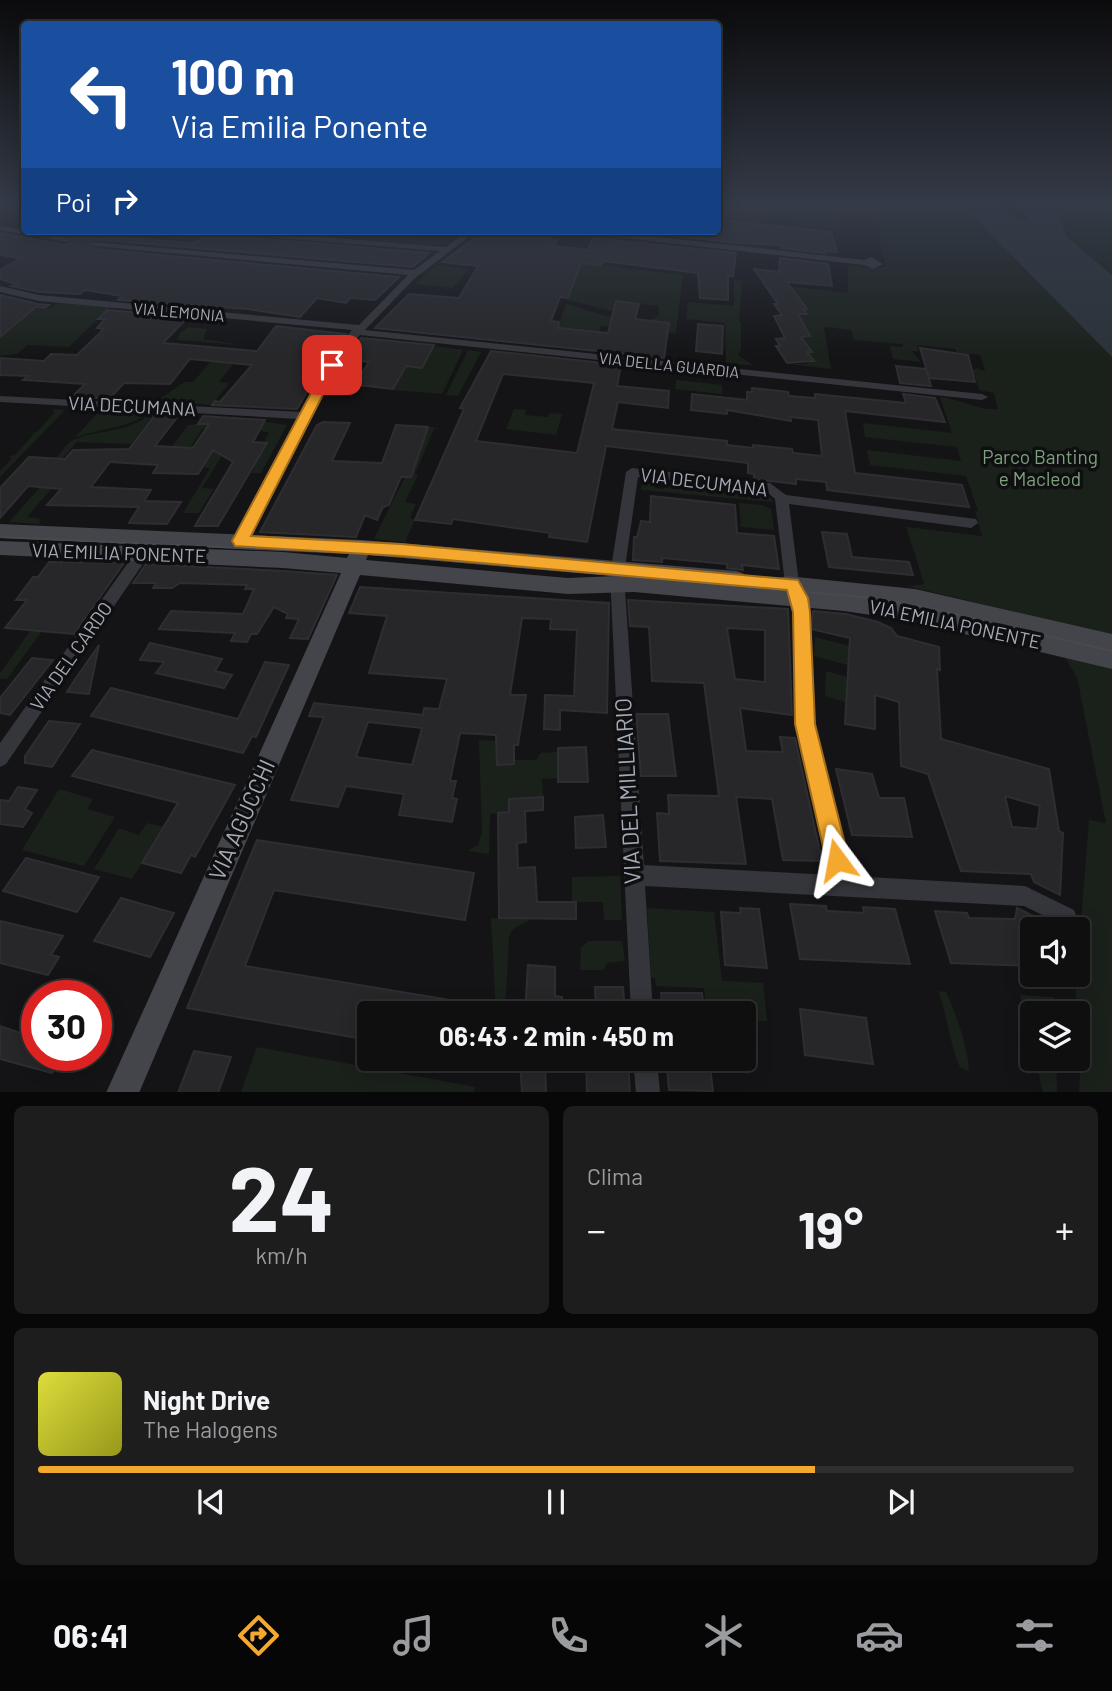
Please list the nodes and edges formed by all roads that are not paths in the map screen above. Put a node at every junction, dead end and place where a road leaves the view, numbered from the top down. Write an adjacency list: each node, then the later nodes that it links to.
1 (227, 256): 5 (street)
2 (437, 256): 5 (street)
3 (811, 256): 4 (street)
4 (866, 262)
5 (416, 273): 7 (street)
6 (0, 289): 7 (street, VIA LEMONIA)
7 (358, 330): 8 (street, VIA DELLA GUARDIA); 10 (street)
8 (982, 397)
9 (0, 399): 10 (street, VIA DECUMANA)
10 (305, 416): 14 (street)
11 (782, 499): 12 (street); 18 (street, VIA DECUMANA); 19 (street, VIA DECUMANA)
12 (971, 523)
13 (0, 531): 14 (main road, VIA EMILIA PONENTE)
14 (240, 541): 17 (main road, VIA EMILIA PONENTE)
15 (0, 548): 16 (main road, VIA EMILIA PONENTE)
16 (142, 554): 17 (main road, VIA EMILIA PONENTE); 23 (street, VIA DEL CARDO)
17 (358, 556): 18 (main road, VIA EMILIA PONENTE); 29 (main road, VIA AGUCCHI)
18 (617, 576): 19 (main road, VIA EMILIA PONENTE); 24 (street, VIA DEL MILLIARIO)
19 (796, 591): 20 (main road, VIA EMILIA PONENTE); 25 (street, VIA DECUMANA)
20 (925, 607): 21 (main road, VIA EMILIA PONENTE); 22 (main road, VIA EMILIA PONENTE)
21 (1112, 643)
22 (1112, 659)
23 (0, 758)
24 (633, 875): 25 (street); 27 (street, VIA DEL MILLIARIO)
25 (843, 886): 26 (street)
26 (1067, 917)
27 (641, 1001)
28 (646, 1071): 30 (street)
29 (122, 1092)
30 (648, 1092)

